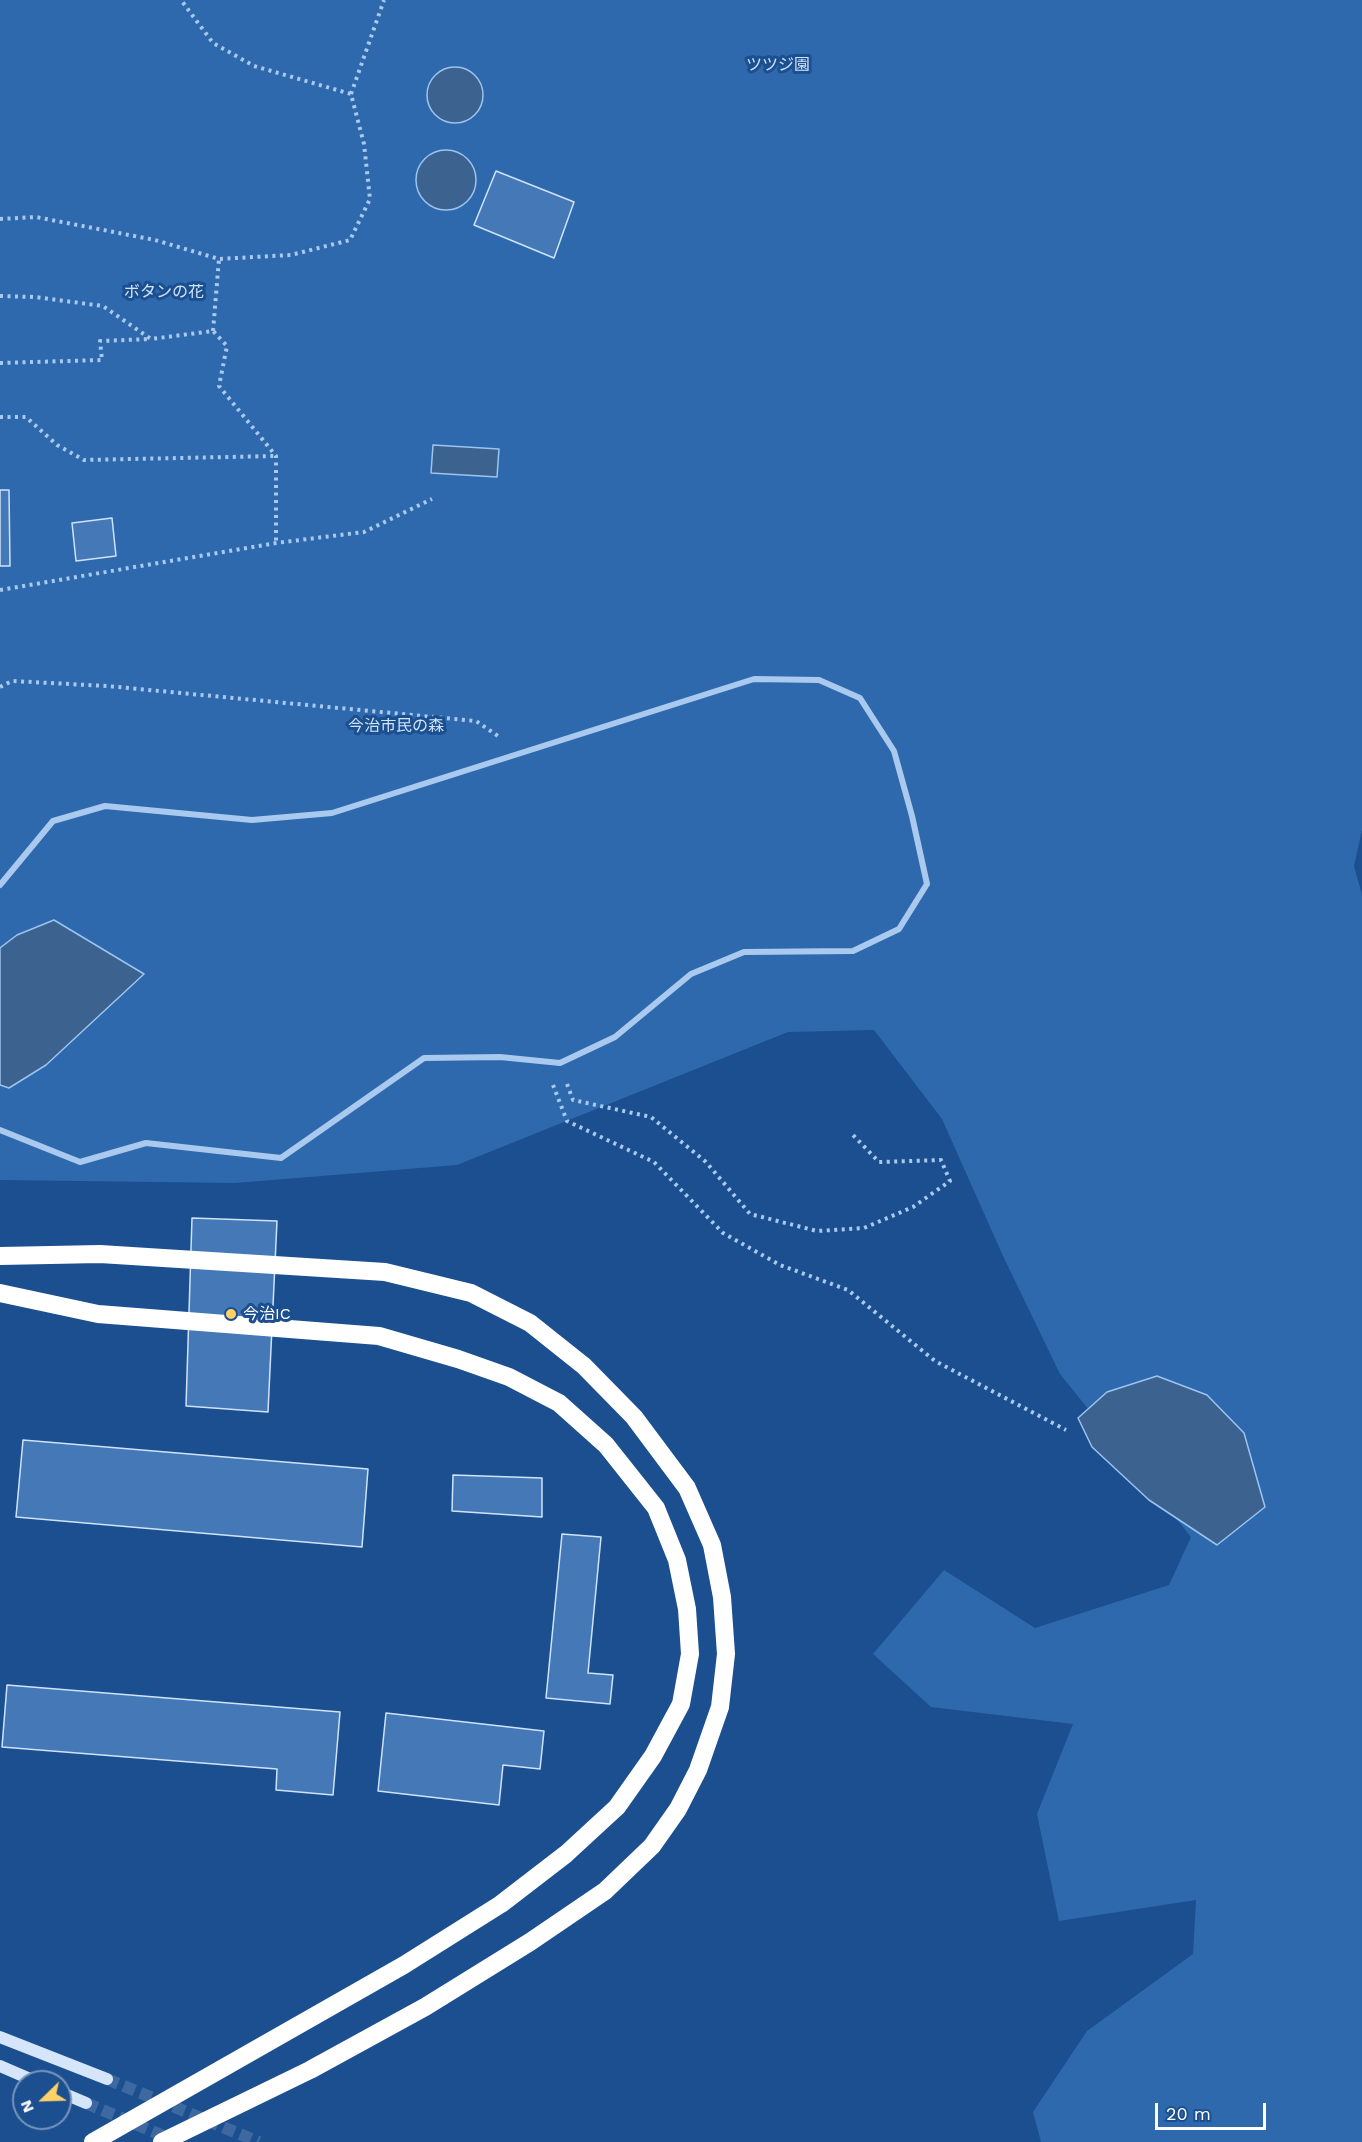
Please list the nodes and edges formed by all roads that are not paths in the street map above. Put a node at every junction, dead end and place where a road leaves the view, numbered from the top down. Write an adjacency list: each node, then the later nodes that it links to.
1 (0, 885): 2 (street)
2 (0, 1130)
3 (0, 1256): 10 (highway)
4 (0, 1293): 9 (highway)
5 (0, 2037): 6 (street)
6 (107, 2079)
7 (72, 2097): 8 (street)
8 (86, 2103)
9 (93, 2142)
10 (162, 2142)

